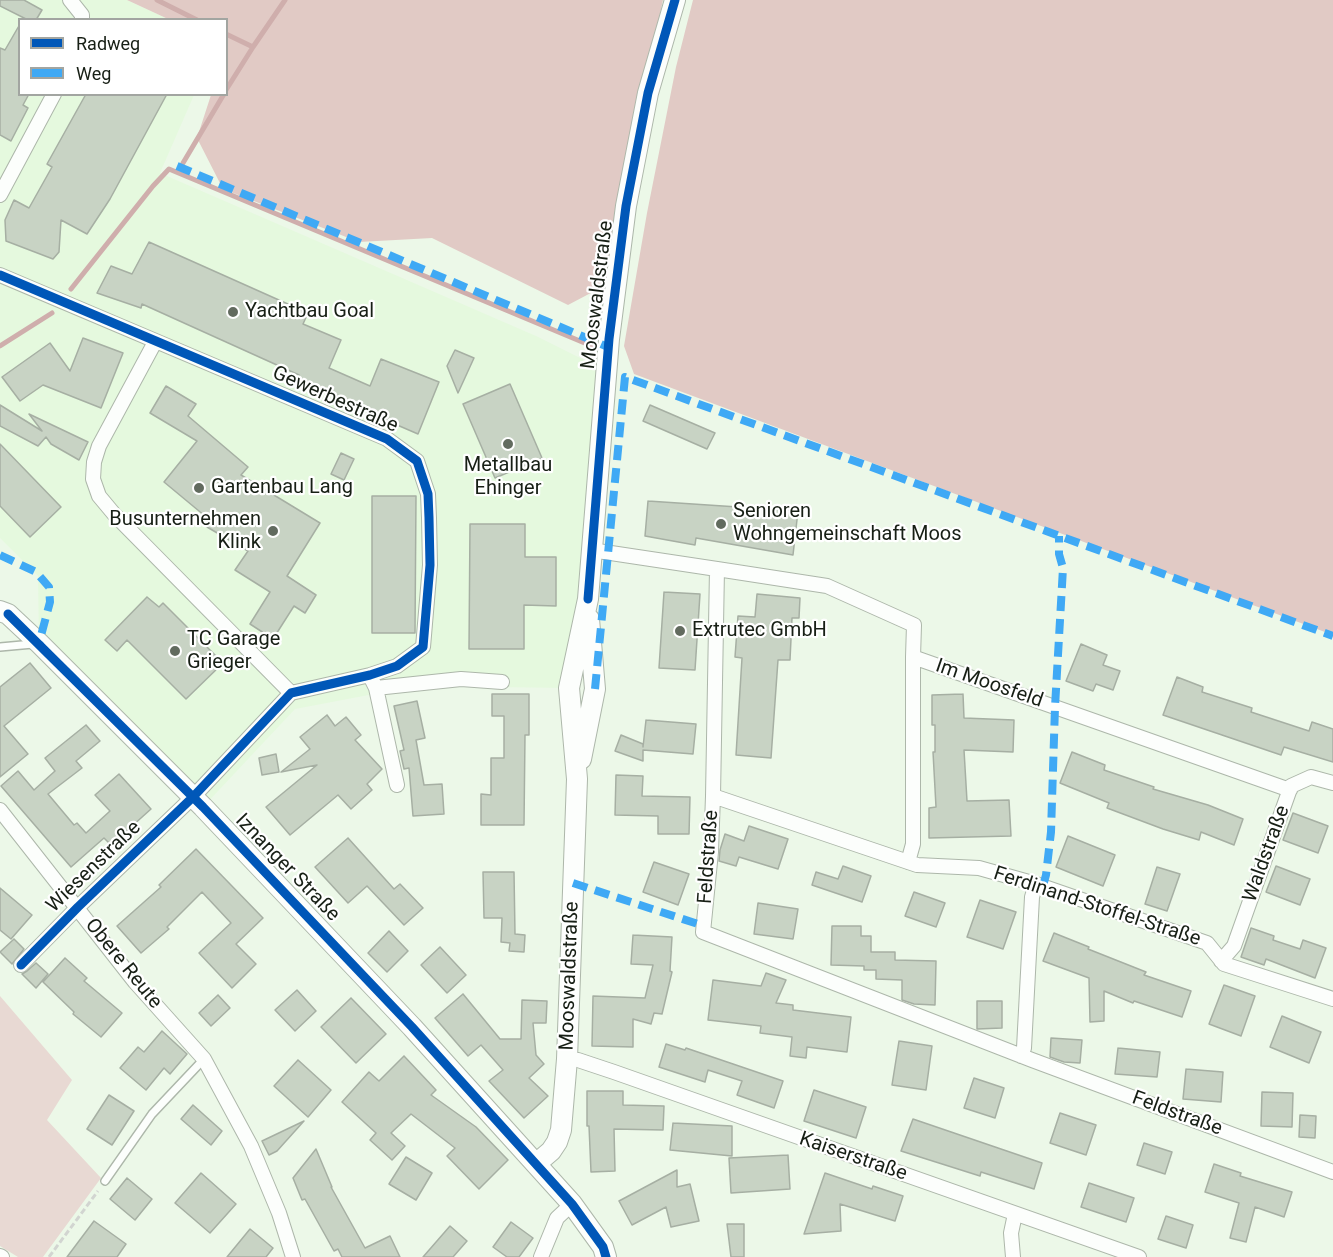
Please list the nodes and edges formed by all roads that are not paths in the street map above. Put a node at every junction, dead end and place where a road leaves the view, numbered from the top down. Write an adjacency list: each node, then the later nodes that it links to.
1 (70, 0): 3 (street)
2 (675, 0): 8 (main road, Mooswaldstraße)
3 (82, 18)
4 (53, 96): 5 (street)
5 (0, 195)
6 (0, 275): 7 (street, Gewerbestraße)
7 (155, 342): 15 (street, Gewerbestraße); 18 (street)
8 (591, 550): 9 (street); 10 (main road, Mooswaldstraße)
9 (717, 569): 14 (street, Im Moosfeld); 24 (street, Feldstraße)
10 (588, 599): 19 (main road, Mooswaldstraße); 19 (main road, Mooswaldstraße)
11 (3, 607): 12 (main road, Iznanger Straße)
12 (39, 643): 13 (lane); 23 (main road, Iznanger Straße)
13 (0, 647)
14 (913, 657): 22 (street, Im Moosfeld); 26 (street)
15 (370, 675): 17 (street); 18 (street, Gewerbestraße)
16 (502, 682): 17 (street)
17 (376, 688): 21 (street)
18 (291, 693): 23 (street)
19 (577, 779): 34 (main road, Mooswaldstraße)
20 (1333, 783): 22 (street, Waldstraße)
21 (397, 785)
22 (1290, 790): 29 (street, Waldstraße)
23 (193, 796): 28 (street, Wiesenstraße); 35 (main road, Iznanger Straße)
24 (714, 796): 26 (street, Ferdinand-Stoffel-Straße); 32 (street, Feldstraße)
25 (0, 810): 28 (street, Obere Reute)
26 (908, 862): 27 (street, Ferdinand-Stoffel-Straße)
27 (1036, 884): 29 (street, Ferdinand-Stoffel-Straße); 32 (street)
28 (78, 907): 30 (street, Wiesenstraße); 33 (street, Obere Reute)
29 (1221, 961): 31 (street, Ferdinand-Stoffel-Straße)
30 (21, 965)
31 (1333, 999)
32 (1021, 1056): 36 (street, Feldstraße)
33 (204, 1059): 37 (lane); 40 (street, Obere Reute)
34 (567, 1059): 35 (main road, Mooswaldstraße); 39 (street, Kaiserstraße)
35 (537, 1163): 38 (main road, Iznanger Straße)
36 (1333, 1172)
37 (105, 1181)
38 (572, 1204): 41 (street); 42 (main road, Iznanger Straße)
39 (1016, 1214): 43 (street); 44 (street, Kaiserstraße)
40 (293, 1257)
41 (541, 1257)
42 (606, 1257)
43 (1013, 1257)
44 (1139, 1257)

